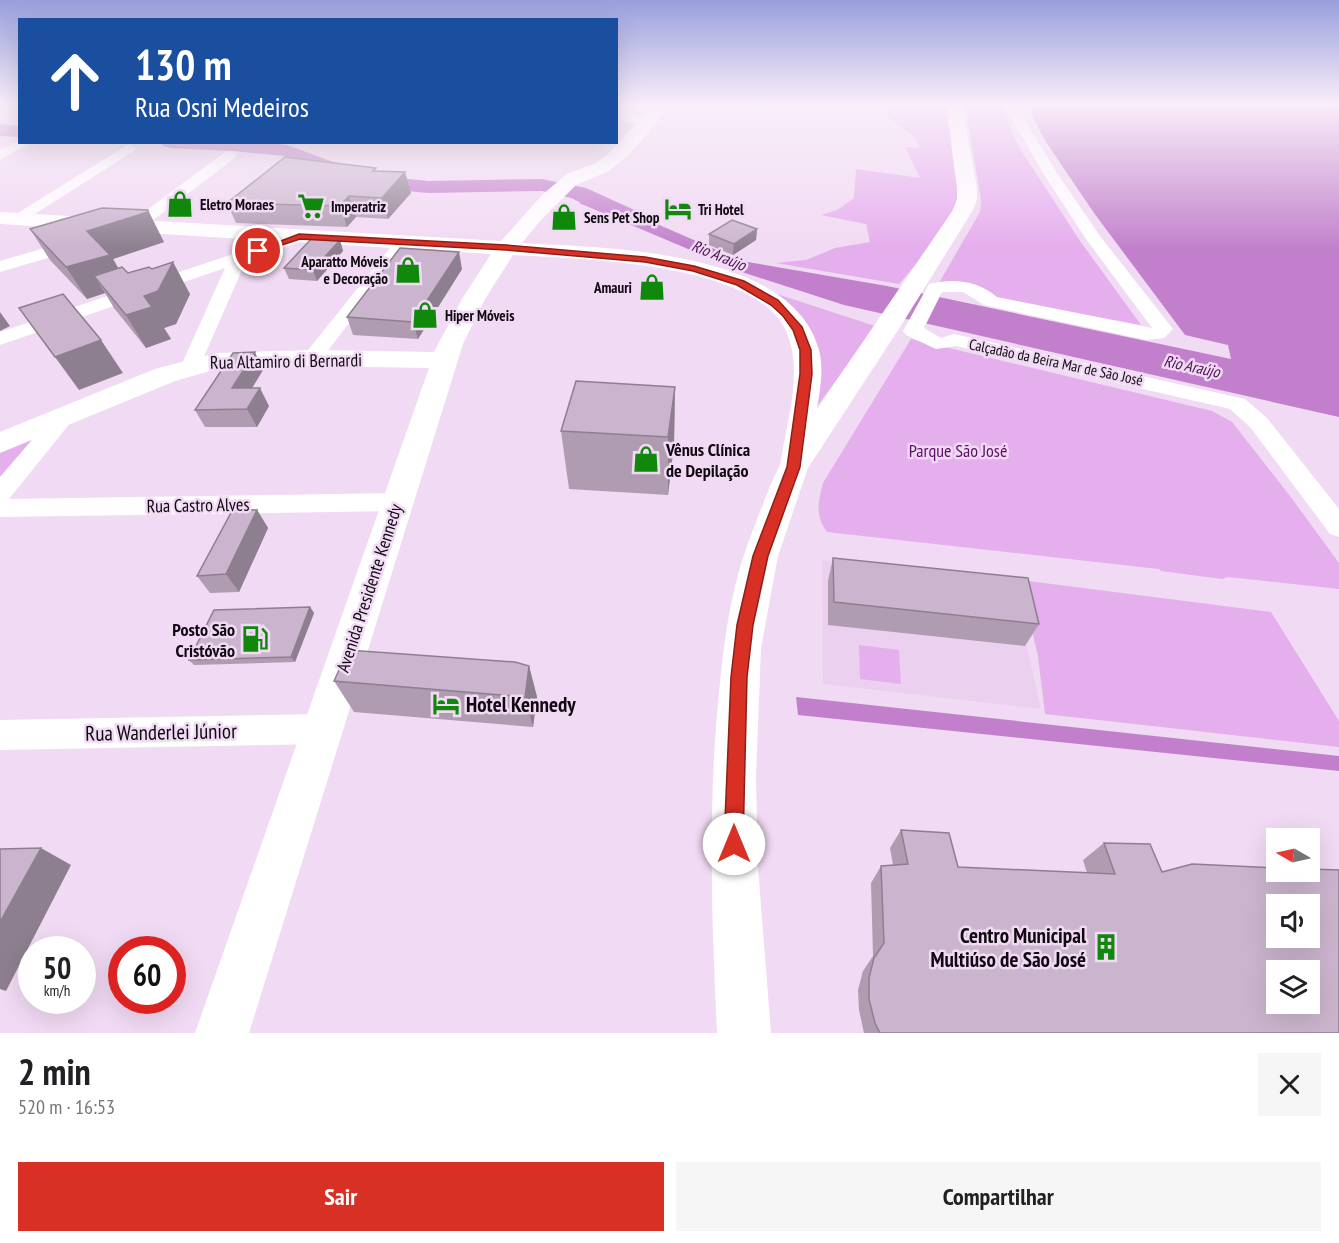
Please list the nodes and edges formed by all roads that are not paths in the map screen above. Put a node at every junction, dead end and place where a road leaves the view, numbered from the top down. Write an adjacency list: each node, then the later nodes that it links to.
1 (122, 152): 8 (street)
2 (598, 152): 7 (main road)
3 (619, 152): 7 (main road)
4 (961, 152): 15 (main road)
5 (1038, 152): 15 (street)
6 (230, 155): 9 (street)
7 (574, 178): 12 (main road, Avenida Presidente Kennedy)
8 (8, 219): 9 (main road)
9 (134, 227): 10 (main road); 14 (street)
10 (299, 237): 11 (main road); 13 (street)
11 (403, 243): 12 (main road); 18 (street)
12 (506, 248): 19 (main road, Avenida Presidente Kennedy); 23 (main road)
13 (238, 257): 17 (street); 20 (street)
14 (0, 267)
15 (926, 286): 16 (main road)
16 (902, 327): 23 (main road); 27 (street, Calçadão da Beira Mar de São José)
17 (0, 339)
18 (312, 358): 19 (main road, Rua Altamiro di Bernardi); 20 (main road, Rua Altamiro di Bernardi)
19 (444, 360): 25 (main road, Avenida Presidente Kennedy)
20 (191, 366): 21 (main road, Rua Altamiro di Bernardi)
21 (64, 417): 22 (main road, Rua Altamiro di Bernardi); 24 (street)
22 (0, 442)
23 (793, 467): 31 (main road)
24 (0, 493)
25 (397, 502): 26 (street, Rua Castro Alves); 28 (main road, Avenida Presidente Kennedy)
26 (0, 508)
27 (1339, 527)
28 (322, 729): 29 (street, Rua Wanderlei Júnior); 30 (main road, Avenida Presidente Kennedy)
29 (0, 735)
30 (222, 1033)
31 (744, 1033)

